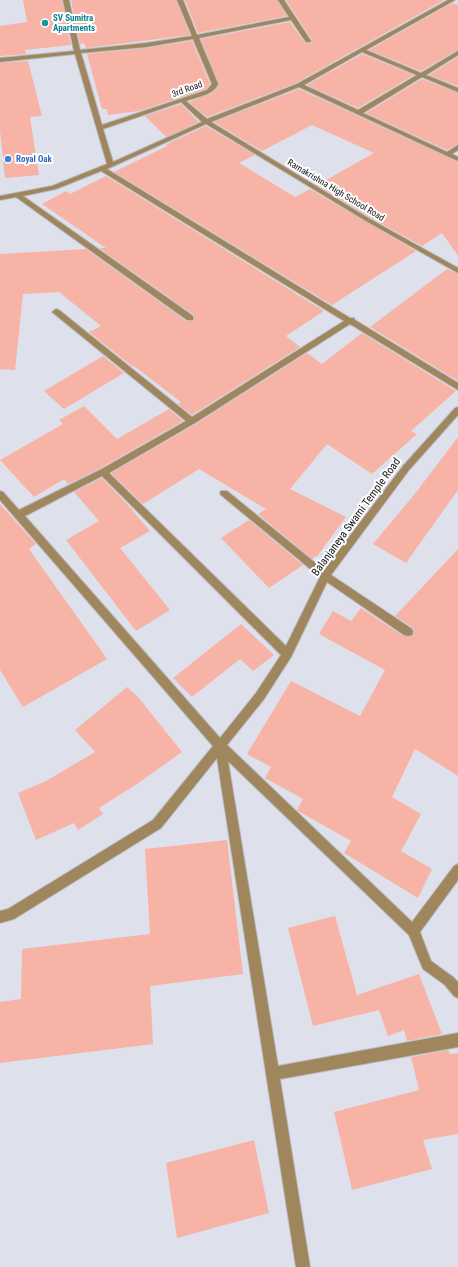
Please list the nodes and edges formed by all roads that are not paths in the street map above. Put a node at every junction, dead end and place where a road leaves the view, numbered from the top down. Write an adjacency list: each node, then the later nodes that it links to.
1 (66, 0): 9 (street)
2 (180, 0): 6 (street, 3rd Road)
3 (283, 0): 5 (street)
4 (452, 0): 8 (street)
5 (292, 18): 6 (street); 7 (street)
6 (196, 37): 9 (street); 15 (street, 3rd Road)
7 (308, 41)
8 (361, 50): 12 (street); 13 (street)
9 (77, 51): 11 (street); 18 (street)
10 (458, 53): 12 (street)
11 (0, 60)
12 (421, 76): 14 (street); 16 (street)
13 (299, 85): 16 (street); 17 (street)
14 (458, 90)
15 (182, 100): 17 (street, Ramakrishna High School Road); 18 (street, 3rd Road)
16 (360, 112): 20 (street)
17 (206, 122): 22 (street); 26 (street, Ramakrishna High School Road)
18 (99, 128): 22 (street)
19 (458, 147): 20 (street)
20 (448, 154): 21 (street)
21 (458, 159)
22 (110, 165): 23 (street)
23 (102, 169): 24 (street); 29 (street)
24 (18, 195): 25 (street); 28 (street)
25 (0, 198)
26 (458, 271)
27 (56, 312): 32 (street)
28 (190, 318)
29 (351, 320): 30 (street); 32 (street)
30 (458, 387)
31 (458, 410): 37 (street, Balanjaneya Swami Temple Road)
32 (192, 421): 33 (street)
33 (103, 472): 36 (street); 39 (street)
34 (224, 493): 37 (street)
35 (0, 494): 36 (street)
36 (18, 515): 40 (street)
37 (325, 576): 38 (street); 39 (street, Balanjaneya Swami Temple Road)
38 (408, 632)
39 (287, 654): 40 (street, Balanjaneya Swami Temple Road)
40 (220, 746): 42 (street, Balanjaneya Swami Temple Road); 43 (street); 46 (street)
41 (458, 870): 43 (street)
42 (0, 917)
43 (413, 931): 44 (street)
44 (458, 992)
45 (458, 1040): 46 (street)
46 (272, 1074): 47 (street)
47 (303, 1267)

